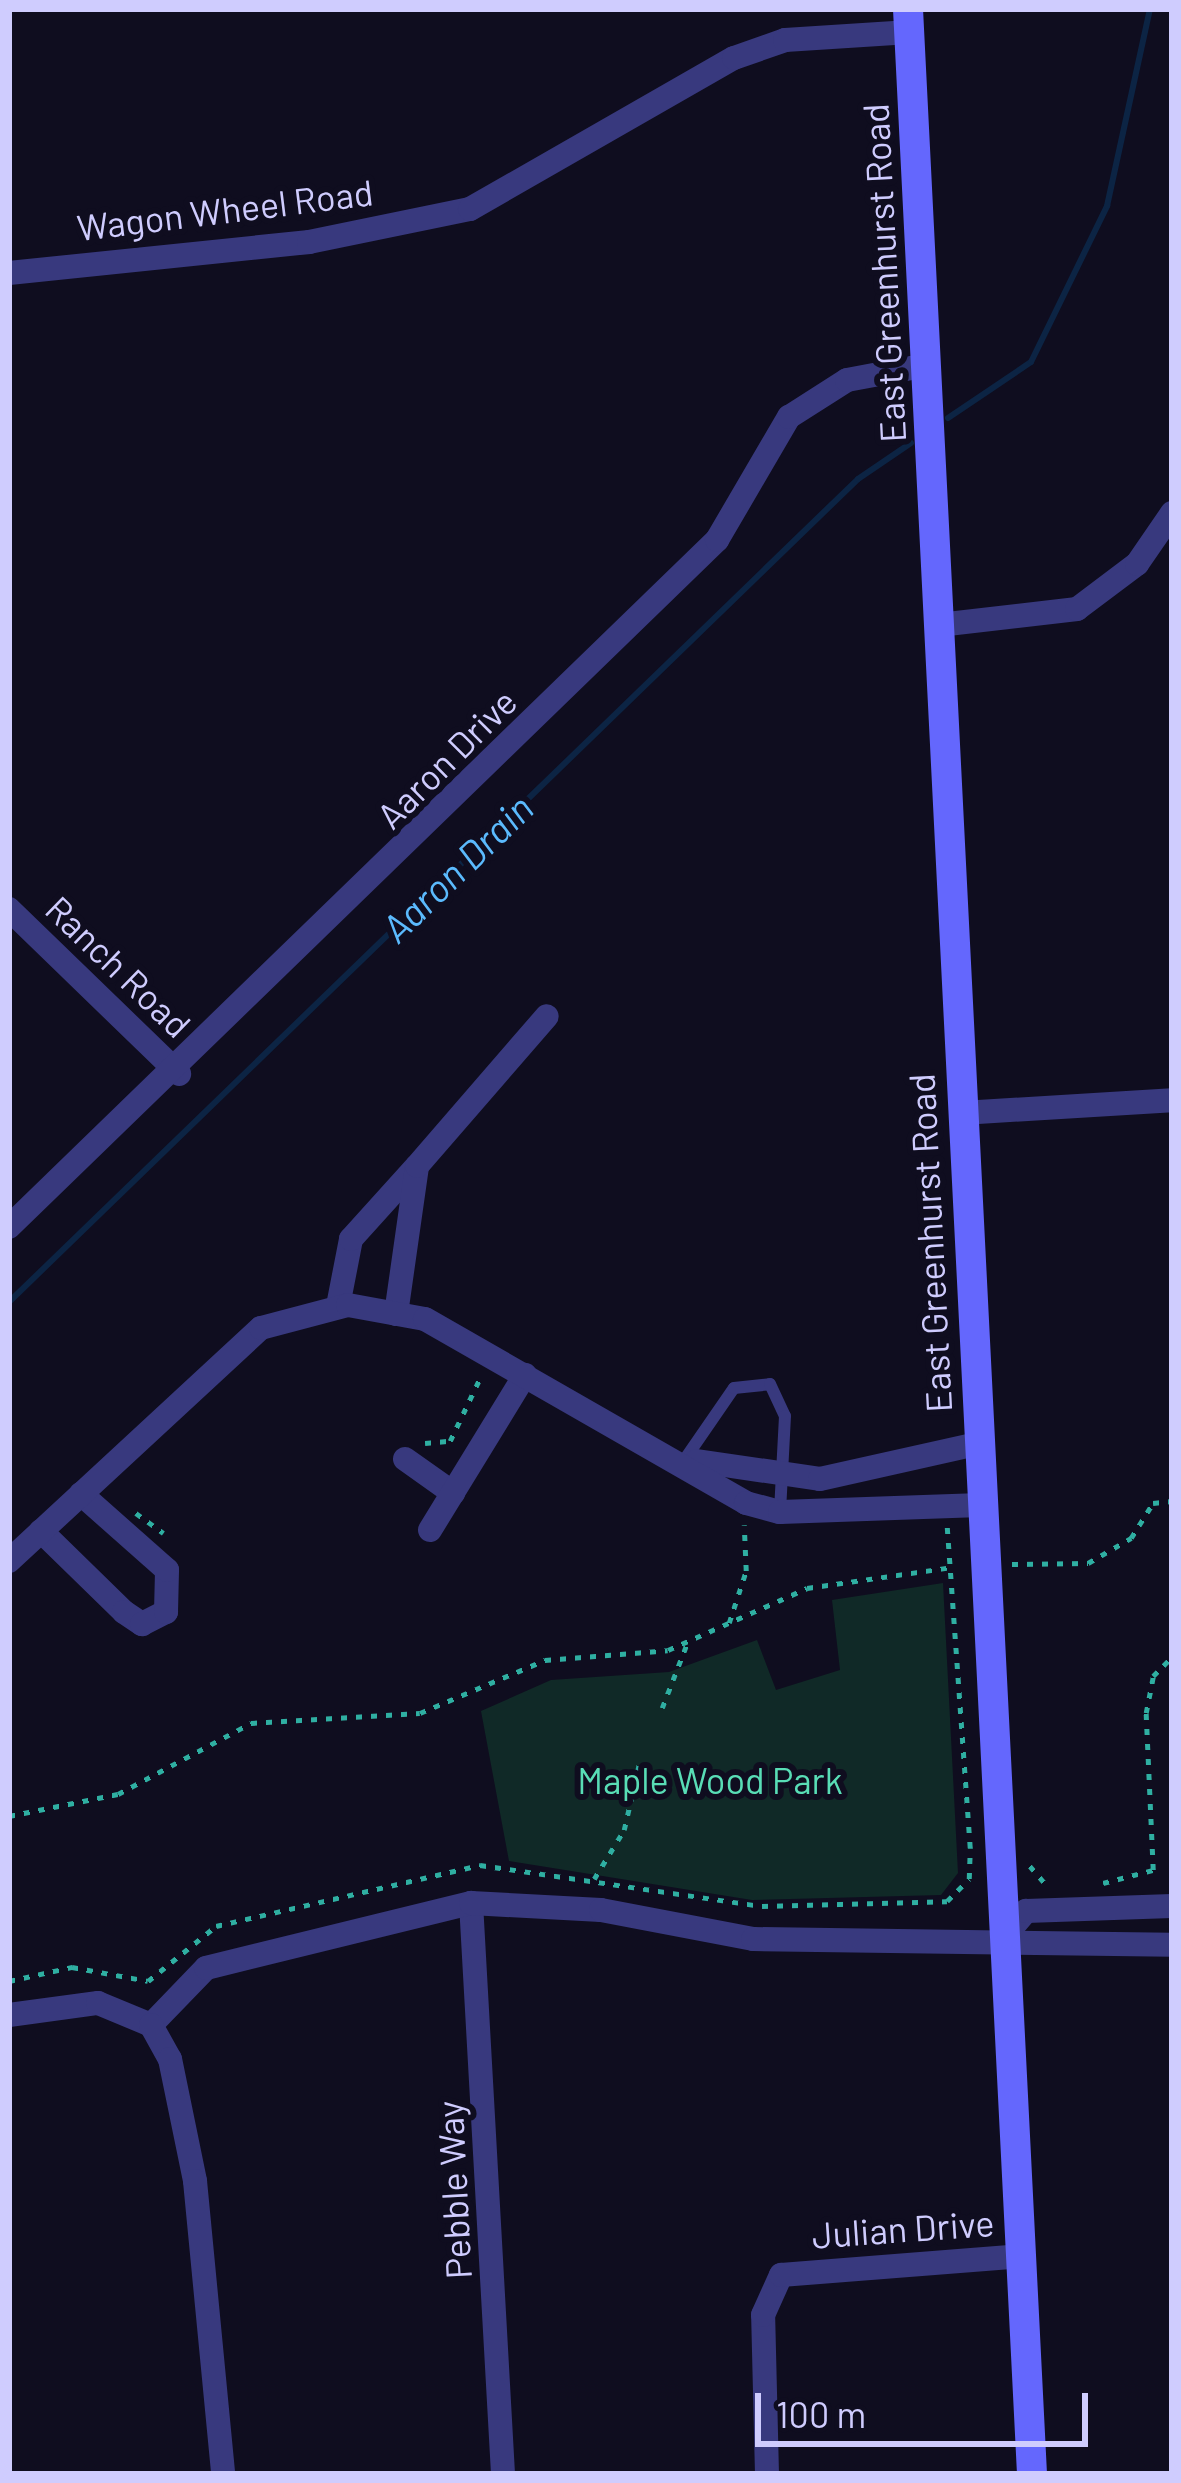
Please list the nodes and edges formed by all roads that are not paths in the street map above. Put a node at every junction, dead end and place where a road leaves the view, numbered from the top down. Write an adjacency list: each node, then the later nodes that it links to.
1 (909, 20): 2 (street, Wagon Wheel Road); 3 (main road, East Greenhurst Road)
2 (9, 273)
3 (927, 365): 5 (main road, East Greenhurst Road); 8 (street, Aaron Drive)
4 (1172, 513): 5 (street)
5 (939, 625): 10 (main road, East Greenhurst Road)
6 (9, 909): 8 (street, Ranch Road)
7 (547, 1016): 11 (street)
8 (179, 1074): 12 (street, Aaron Drive)
9 (1172, 1100): 10 (street)
10 (962, 1113): 16 (main road, East Greenhurst Road)
11 (417, 1166): 13 (street); 14 (street)
12 (9, 1227)
13 (338, 1306): 14 (street); 21 (street)
14 (396, 1314): 15 (street)
15 (525, 1375): 18 (street); 20 (street)
16 (976, 1444): 19 (street); 22 (main road, East Greenhurst Road)
17 (408, 1447): 20 (street)
18 (686, 1459): 19 (street); 19 (lane); 23 (street)
19 (780, 1480): 23 (lane)
20 (453, 1493): 24 (street)
21 (81, 1494): 25 (street); 25 (street)
22 (981, 1504): 23 (street); 29 (main road, East Greenhurst Road)
23 (771, 1517)
24 (430, 1530)
25 (41, 1531): 26 (street)
26 (9, 1561)
27 (471, 1903): 29 (street); 32 (street); 35 (street, Pebble Way)
28 (1172, 1906): 29 (street)
29 (1005, 1936): 30 (street); 33 (main road, East Greenhurst Road)
30 (1172, 1945)
31 (9, 2015): 32 (street)
32 (152, 2025): 34 (street)
33 (1021, 2256): 36 (street, Julian Drive); 37 (main road, East Greenhurst Road)
34 (223, 2474)
35 (503, 2474)
36 (767, 2474)
37 (1032, 2474)

